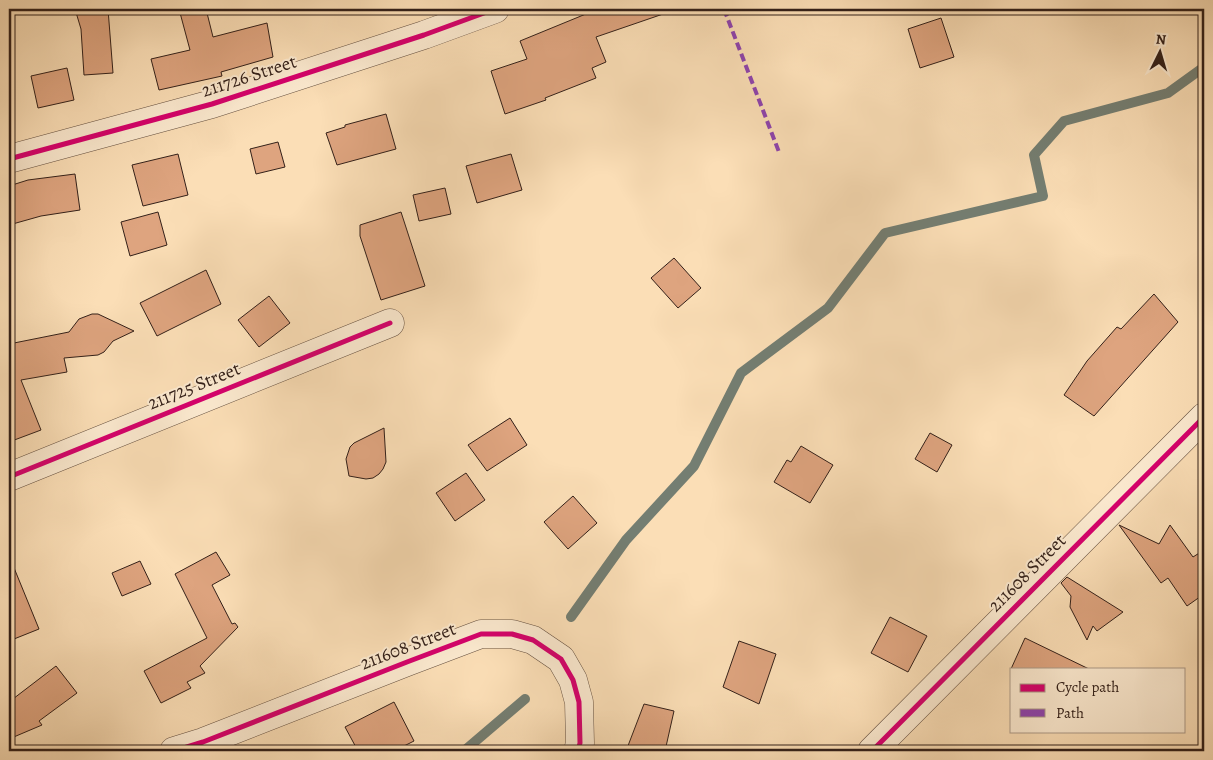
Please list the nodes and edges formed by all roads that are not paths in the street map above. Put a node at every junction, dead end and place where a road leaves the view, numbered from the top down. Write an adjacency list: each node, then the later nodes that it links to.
1 (495, 9): 2 (street, 211726 Street)
2 (9, 160)
3 (390, 323): 5 (street, 211725 Street)
4 (1204, 417): 8 (street, 211608 Street)
5 (9, 477)
6 (174, 751): 7 (street, 211608 Street)
7 (578, 751)
8 (872, 751)

